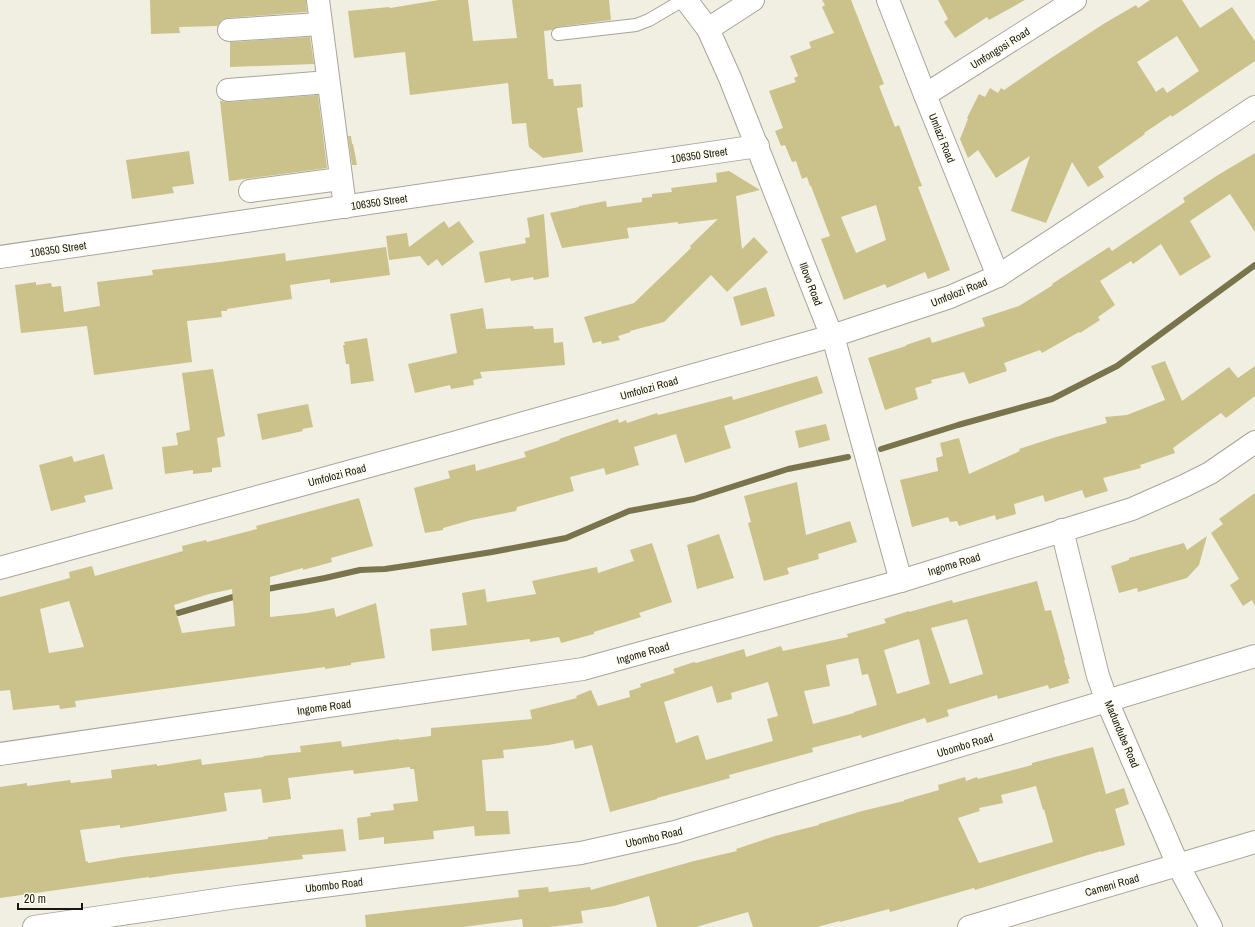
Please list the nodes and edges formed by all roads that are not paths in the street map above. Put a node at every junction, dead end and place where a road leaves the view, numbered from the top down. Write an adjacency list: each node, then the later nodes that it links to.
1 (318, 0): 7 (street)
2 (682, 0): 10 (lane)
3 (686, 0): 8 (street, Illovo Road)
4 (753, 0): 8 (street)
5 (888, 0): 13 (street, Umlazi Road)
6 (1075, 0): 13 (street, Umfongosi Road)
7 (320, 24): 9 (street); 11 (street)
8 (708, 29): 15 (street, Illovo Road)
9 (229, 30)
10 (558, 34)
11 (328, 82): 12 (street); 16 (street)
12 (228, 90)
13 (925, 95): 20 (street, Umlazi Road)
14 (1255, 107): 20 (street, Umfolozi Road)
15 (758, 146): 18 (street, 106350 Street); 21 (street, Illovo Road)
16 (340, 179): 17 (street); 18 (street)
17 (250, 191)
18 (345, 207): 19 (street, 106350 Street)
19 (0, 257)
20 (998, 276): 21 (street, Umfolozi Road)
21 (832, 336): 24 (street, Umfolozi Road); 25 (street, Illovo Road)
22 (1255, 442): 23 (street, Ingome Road)
23 (1062, 530): 25 (street, Ingome Road); 27 (street, Madundube Road)
24 (0, 568)
25 (901, 581): 28 (street, Ingome Road)
26 (1255, 656): 27 (street, Ubombo Road)
27 (1107, 701): 30 (street, Madundube Road); 32 (street, Ubombo Road)
28 (0, 754)
29 (1255, 842): 30 (street, Cameni Road)
30 (1178, 865): 31 (street, Cameni Road); 35 (street, Madundube Road)
31 (1011, 921): 34 (street, Cameni Road)
32 (80, 923): 33 (street, Ubombo Road)
33 (34, 927)
34 (969, 927)
35 (1211, 927)

